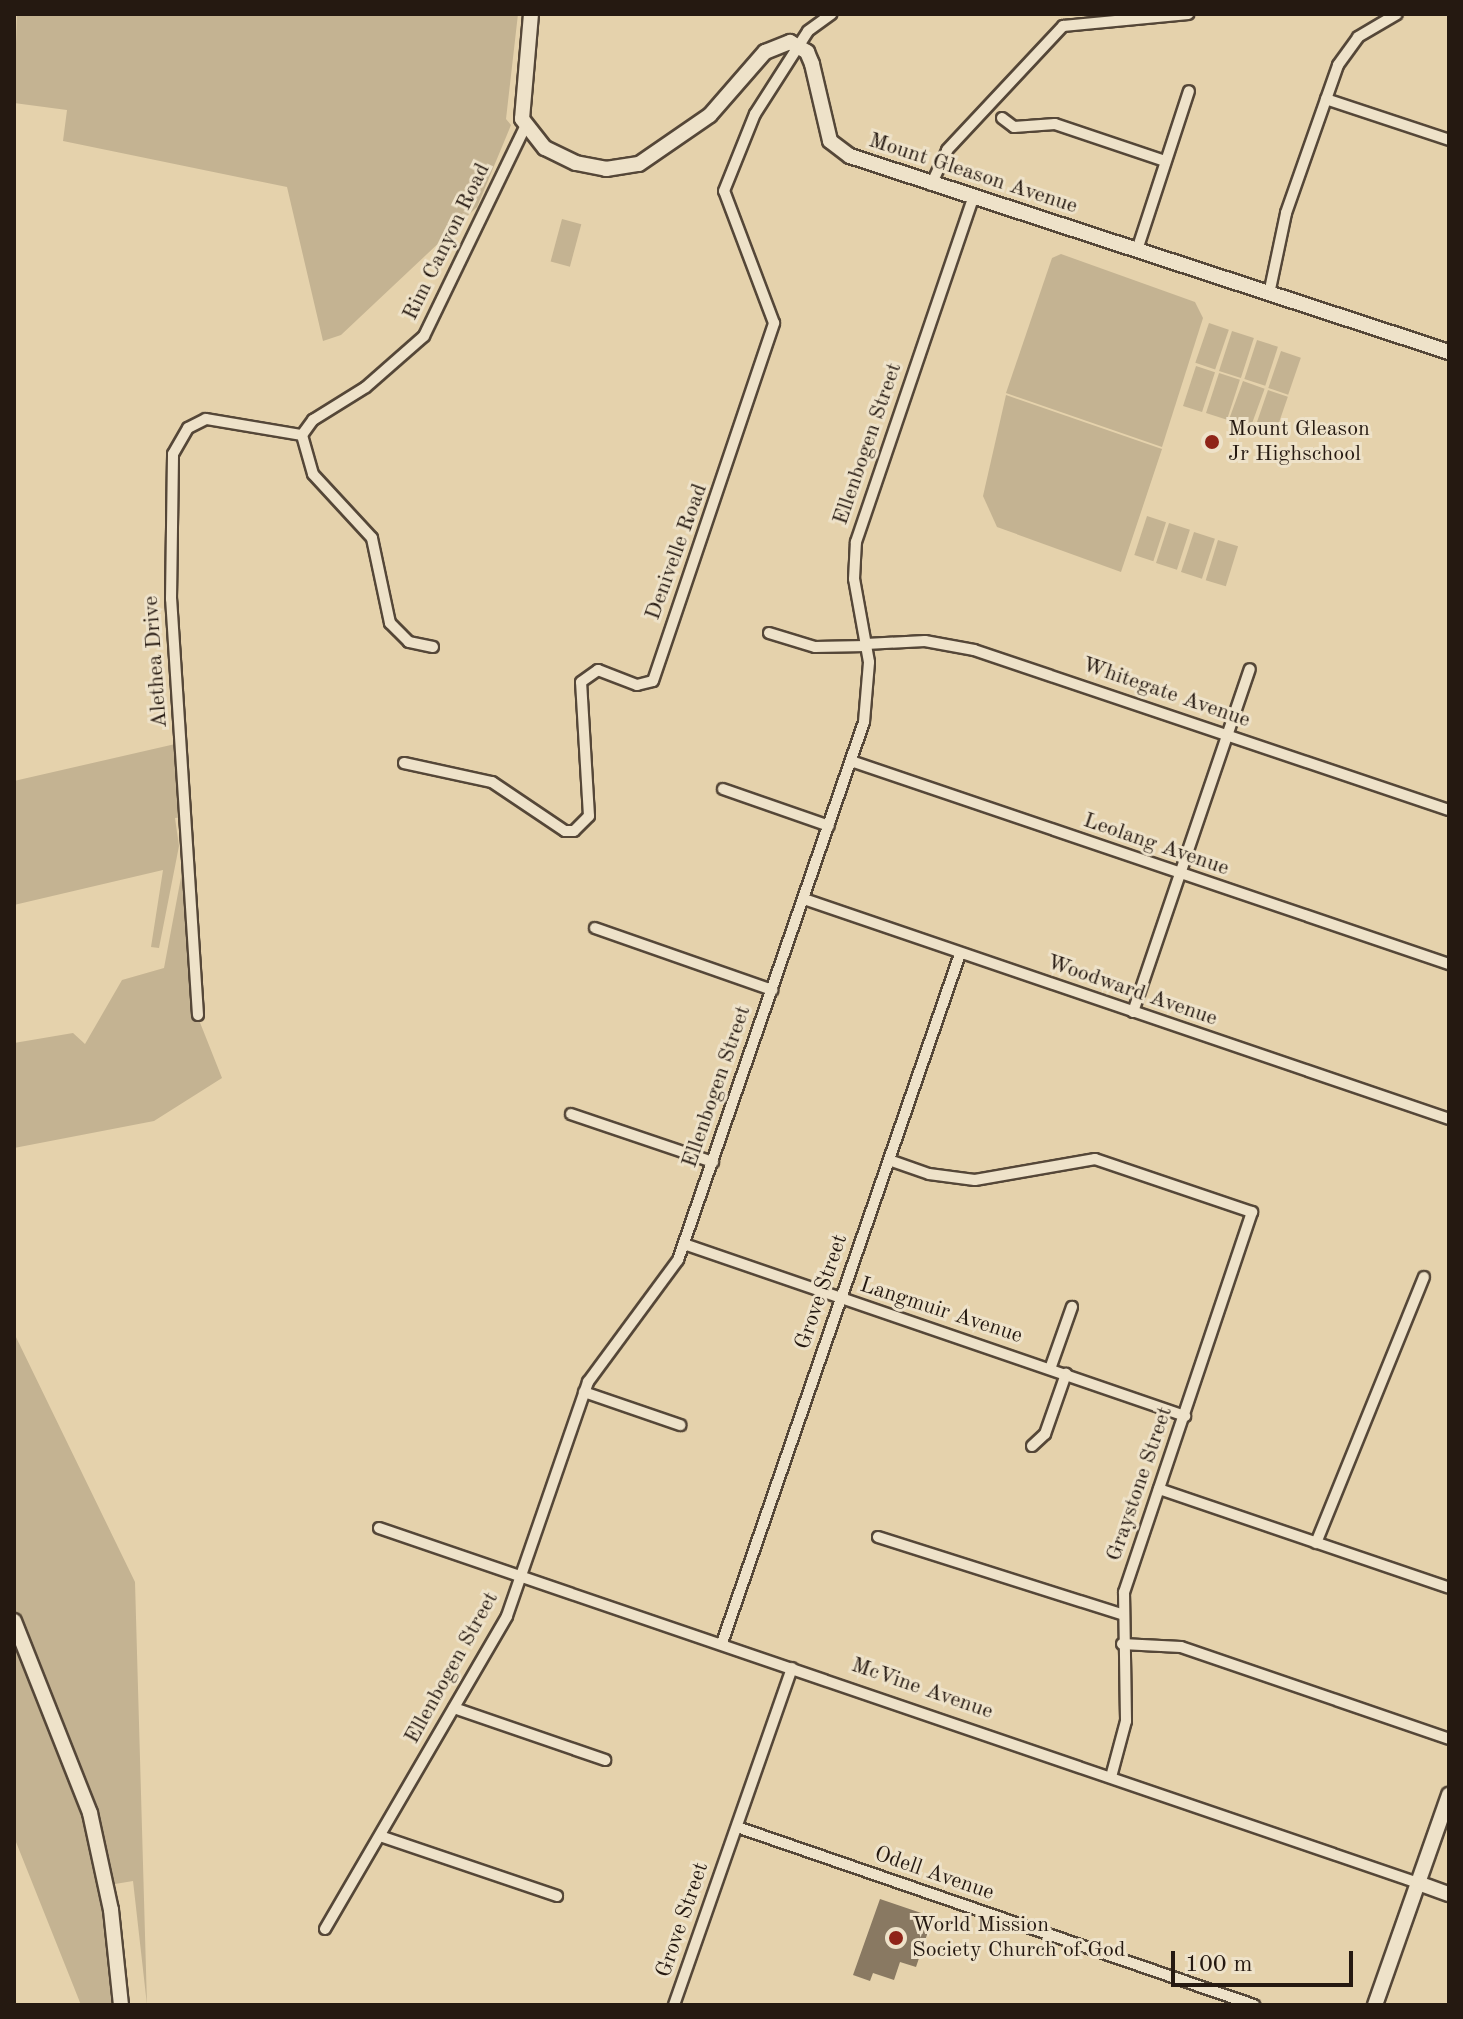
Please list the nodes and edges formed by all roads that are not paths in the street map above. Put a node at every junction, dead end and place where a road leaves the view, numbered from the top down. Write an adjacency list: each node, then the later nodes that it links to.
1 (531, 14): 9 (street)
2 (831, 14): 5 (street)
3 (1188, 14): 12 (street)
4 (1397, 14): 7 (street)
5 (799, 45): 9 (street); 12 (street, Mount Gleason Avenue); 24 (street, Denivelle Road)
6 (1189, 91): 11 (street)
7 (1326, 99): 10 (street); 15 (street)
8 (1002, 118): 11 (street)
9 (525, 127): 17 (street, Rim Canyon Road)
10 (1449, 140)
11 (1165, 161): 14 (street)
12 (931, 185): 13 (street, Mount Gleason Avenue)
13 (973, 199): 14 (street, Mount Gleason Avenue); 19 (street, Ellenbogen Street)
14 (1137, 250): 15 (street, Mount Gleason Avenue)
15 (1269, 294): 16 (street, Mount Gleason Avenue)
16 (1449, 352)
17 (302, 435): 20 (street); 35 (street, Alethea Drive)
18 (769, 633): 19 (street, Whitegate Avenue)
19 (866, 645): 22 (street, Whitegate Avenue); 23 (street, Ellenbogen Street)
20 (433, 647)
21 (1250, 669): 22 (street)
22 (1228, 735): 26 (street, Whitegate Avenue); 28 (street)
23 (851, 761): 27 (street, Ellenbogen Street); 28 (street, Leolang Avenue)
24 (404, 763)
25 (723, 789): 27 (street)
26 (1449, 810)
27 (829, 826): 29 (street, Ellenbogen Street)
28 (1180, 874): 32 (street, Leolang Avenue); 34 (street)
29 (804, 899): 31 (street, Woodward Avenue); 33 (street, Ellenbogen Street)
30 (595, 928): 33 (street)
31 (960, 954): 34 (street, Woodward Avenue); 38 (street, Grove Street)
32 (1449, 964)
33 (772, 990): 39 (street, Ellenbogen Street)
34 (1133, 1012): 37 (street, Woodward Avenue)
35 (198, 1015)
36 (571, 1114): 39 (street)
37 (1449, 1119)
38 (889, 1160): 42 (street, Grove Street); 47 (street, Graystone Street)
39 (713, 1162): 40 (street, Ellenbogen Street)
40 (684, 1244): 42 (street, Langmuir Avenue); 46 (street, Ellenbogen Street)
41 (1424, 1277): 53 (street)
42 (841, 1299): 44 (street, Langmuir Avenue); 58 (street, Grove Street)
43 (1072, 1307): 44 (street)
44 (1050, 1369): 45 (street, Langmuir Avenue)
45 (1066, 1374): 47 (street, Langmuir Avenue); 49 (street)
46 (584, 1392): 48 (street); 54 (street, Ellenbogen Street)
47 (1185, 1416): 50 (street, Graystone Street)
48 (680, 1425)
49 (1032, 1446)
50 (1159, 1489): 53 (street); 56 (street, Graystone Street)
51 (379, 1528): 54 (street, McVine Avenue)
52 (878, 1537): 56 (street)
53 (1316, 1543): 55 (street)
54 (522, 1575): 58 (street, McVine Avenue); 61 (street, Ellenbogen Street)
55 (1449, 1588)
56 (1121, 1614): 59 (street, Graystone Street)
57 (14, 1621): 72 (street)
58 (722, 1643): 60 (street, McVine Avenue)
59 (1122, 1644): 62 (street); 64 (street, Graystone Street)
60 (792, 1668): 64 (street, McVine Avenue); 66 (street, Grove Street)
61 (454, 1708): 63 (street); 67 (street, Ellenbogen Street)
62 (1449, 1739)
63 (605, 1760)
64 (1111, 1777): 68 (street, McVine Avenue)
65 (1449, 1795): 68 (street)
66 (737, 1827): 73 (street, Grove Street); 74 (street, Odell Avenue)
67 (380, 1836): 70 (street); 71 (street, Ellenbogen Street)
68 (1418, 1883): 69 (street, McVine Avenue); 75 (street)
69 (1449, 1894)
70 (557, 1896)
71 (325, 1929)
72 (121, 2005)
73 (674, 2005)
74 (1254, 2005)
75 (1375, 2005)

